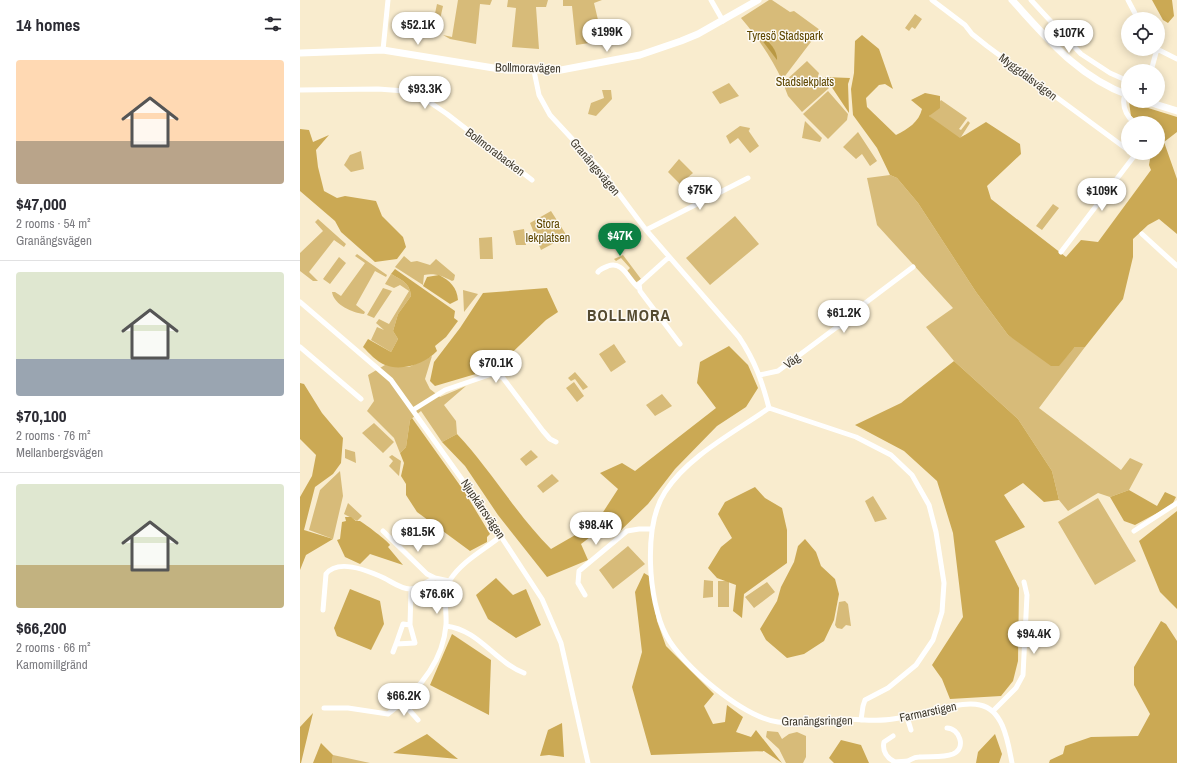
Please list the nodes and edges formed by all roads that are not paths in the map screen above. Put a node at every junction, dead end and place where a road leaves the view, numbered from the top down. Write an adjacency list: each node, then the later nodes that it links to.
1 (388, 0): 13 (street)
2 (711, 0): 10 (street)
3 (748, 0): 10 (street, Bollmoravägen)
4 (758, 0): 10 (street, Bollmoravägen)
5 (932, 0): 23 (street, Myggdalsvägen)
6 (1012, 0): 12 (street)
7 (1031, 0): 11 (street)
8 (1128, 0): 9 (street)
9 (1134, 12)
10 (722, 19): 17 (street, Bollmoravägen)
11 (1054, 24): 12 (street); 18 (street)
12 (1043, 35): 20 (street)
13 (383, 50): 14 (street, Bollmoravägen); 17 (street, Bollmoravägen)
14 (300, 53)
15 (1165, 53): 16 (street)
16 (1177, 59)
17 (534, 71): 27 (street, Granängsvägen)
18 (1121, 78)
19 (300, 90): 26 (street, Bollmorabacken)
20 (1121, 91)
21 (1165, 107): 22 (street)
22 (1177, 111)
23 (1121, 145)
24 (1129, 160): 29 (street)
25 (748, 178): 27 (street)
26 (532, 180)
27 (646, 230): 30 (street, Granängsvägen)
28 (1142, 234): 31 (street)
29 (1061, 252)
30 (669, 257): 34 (street); 38 (street, Granängsvägen)
31 (1177, 266)
32 (913, 267): 38 (street, Väg)
33 (598, 272): 34 (street)
34 (639, 288): 36 (street)
35 (300, 302): 41 (street, Njupkärrsvägen)
36 (680, 344)
37 (300, 347): 39 (street)
38 (760, 375): 40 (street, Granängsvägen)
39 (361, 399)
40 (769, 408): 44 (street, Granängsringen); 64 (street, Granängsringen)
41 (413, 410): 42 (street); 47 (street, Njupkärrsvägen)
42 (556, 442)
43 (1176, 505): 46 (street)
44 (652, 529): 52 (street); 64 (street, Granängsringen)
45 (383, 531): 48 (street)
46 (1134, 531)
47 (501, 536): 49 (street); 68 (street, Njupkärrsvägen)
48 (435, 578): 49 (street); 51 (street)
49 (449, 581): 55 (street)
50 (1024, 582): 61 (street)
51 (411, 590): 53 (street); 54 (street)
52 (585, 595)
53 (323, 610)
54 (410, 624): 56 (street); 56 (street)
55 (446, 626): 58 (street); 59 (street)
56 (396, 644): 57 (street)
57 (393, 652)
58 (524, 673)
59 (403, 703): 60 (street); 63 (street)
60 (324, 708)
61 (993, 711): 62 (street, Farmarstigen); 69 (street)
62 (907, 717): 64 (street, Farmarstigen); 66 (street)
63 (418, 720)
64 (861, 720)
65 (947, 728): 67 (street)
66 (911, 730)
67 (893, 736)
68 (588, 763)
69 (1012, 763)

